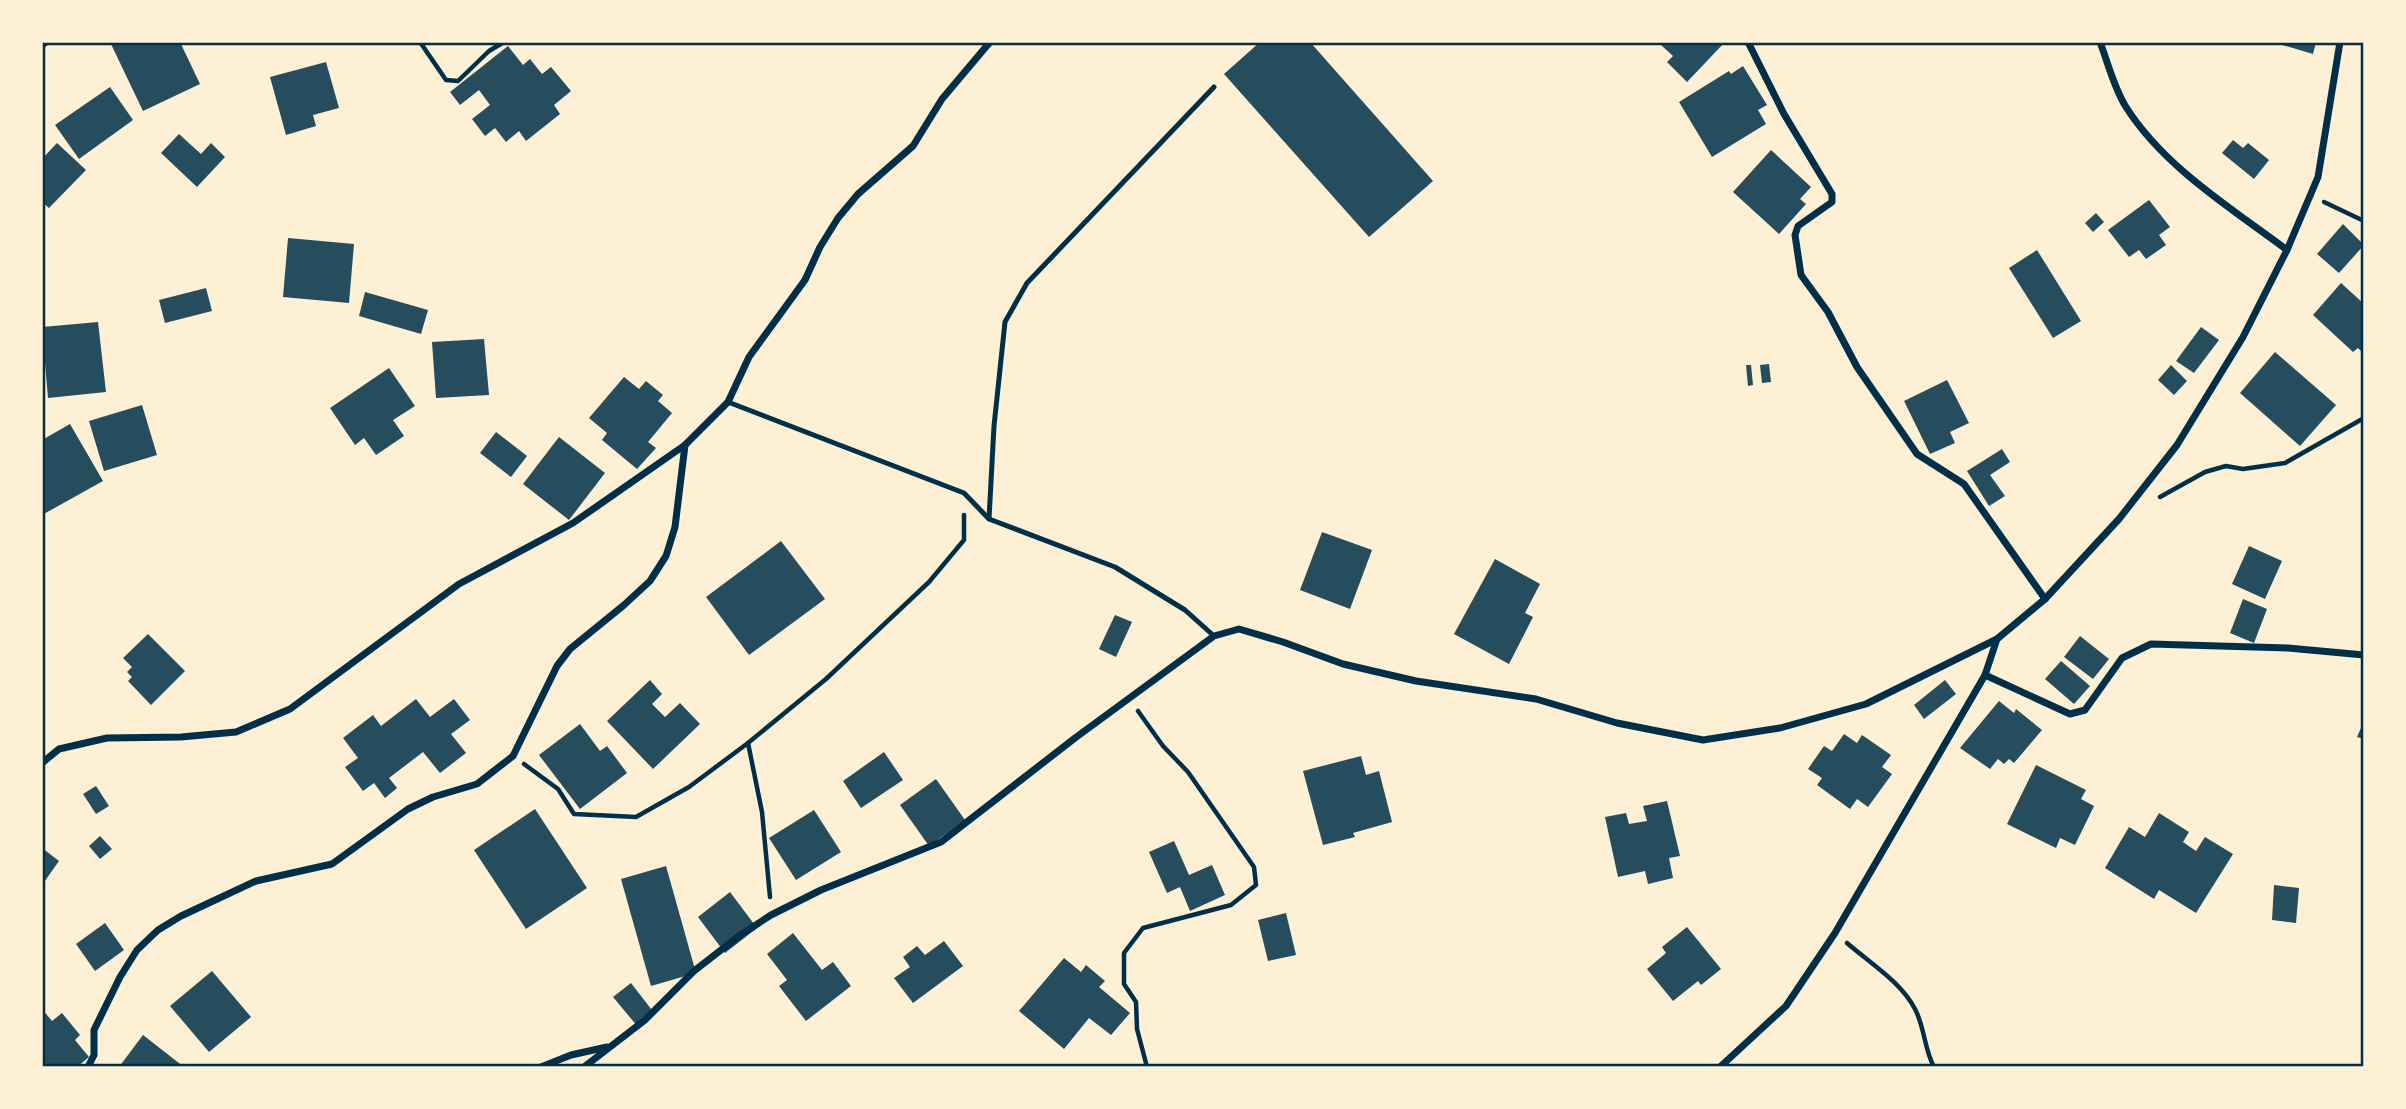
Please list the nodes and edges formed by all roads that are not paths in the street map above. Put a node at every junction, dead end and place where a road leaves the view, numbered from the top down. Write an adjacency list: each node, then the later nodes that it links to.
1 (990, 42): 7 (street)
2 (1748, 42): 10 (street)
3 (2100, 42): 6 (street)
4 (2340, 42): 6 (street)
5 (1214, 87): 9 (lane)
6 (2287, 250): 10 (street)
7 (728, 402): 8 (street); 9 (lane)
8 (685, 445): 15 (street); 17 (street)
9 (989, 519): 11 (lane)
10 (2045, 599): 12 (street)
11 (1214, 636): 12 (street); 16 (street)
12 (1997, 639): 14 (street)
13 (2364, 655): 14 (street)
14 (1985, 675): 20 (street)
15 (42, 763)
16 (610, 1047): 18 (street); 19 (street)
17 (88, 1067)
18 (541, 1067)
19 (584, 1067)
20 (1720, 1067)

